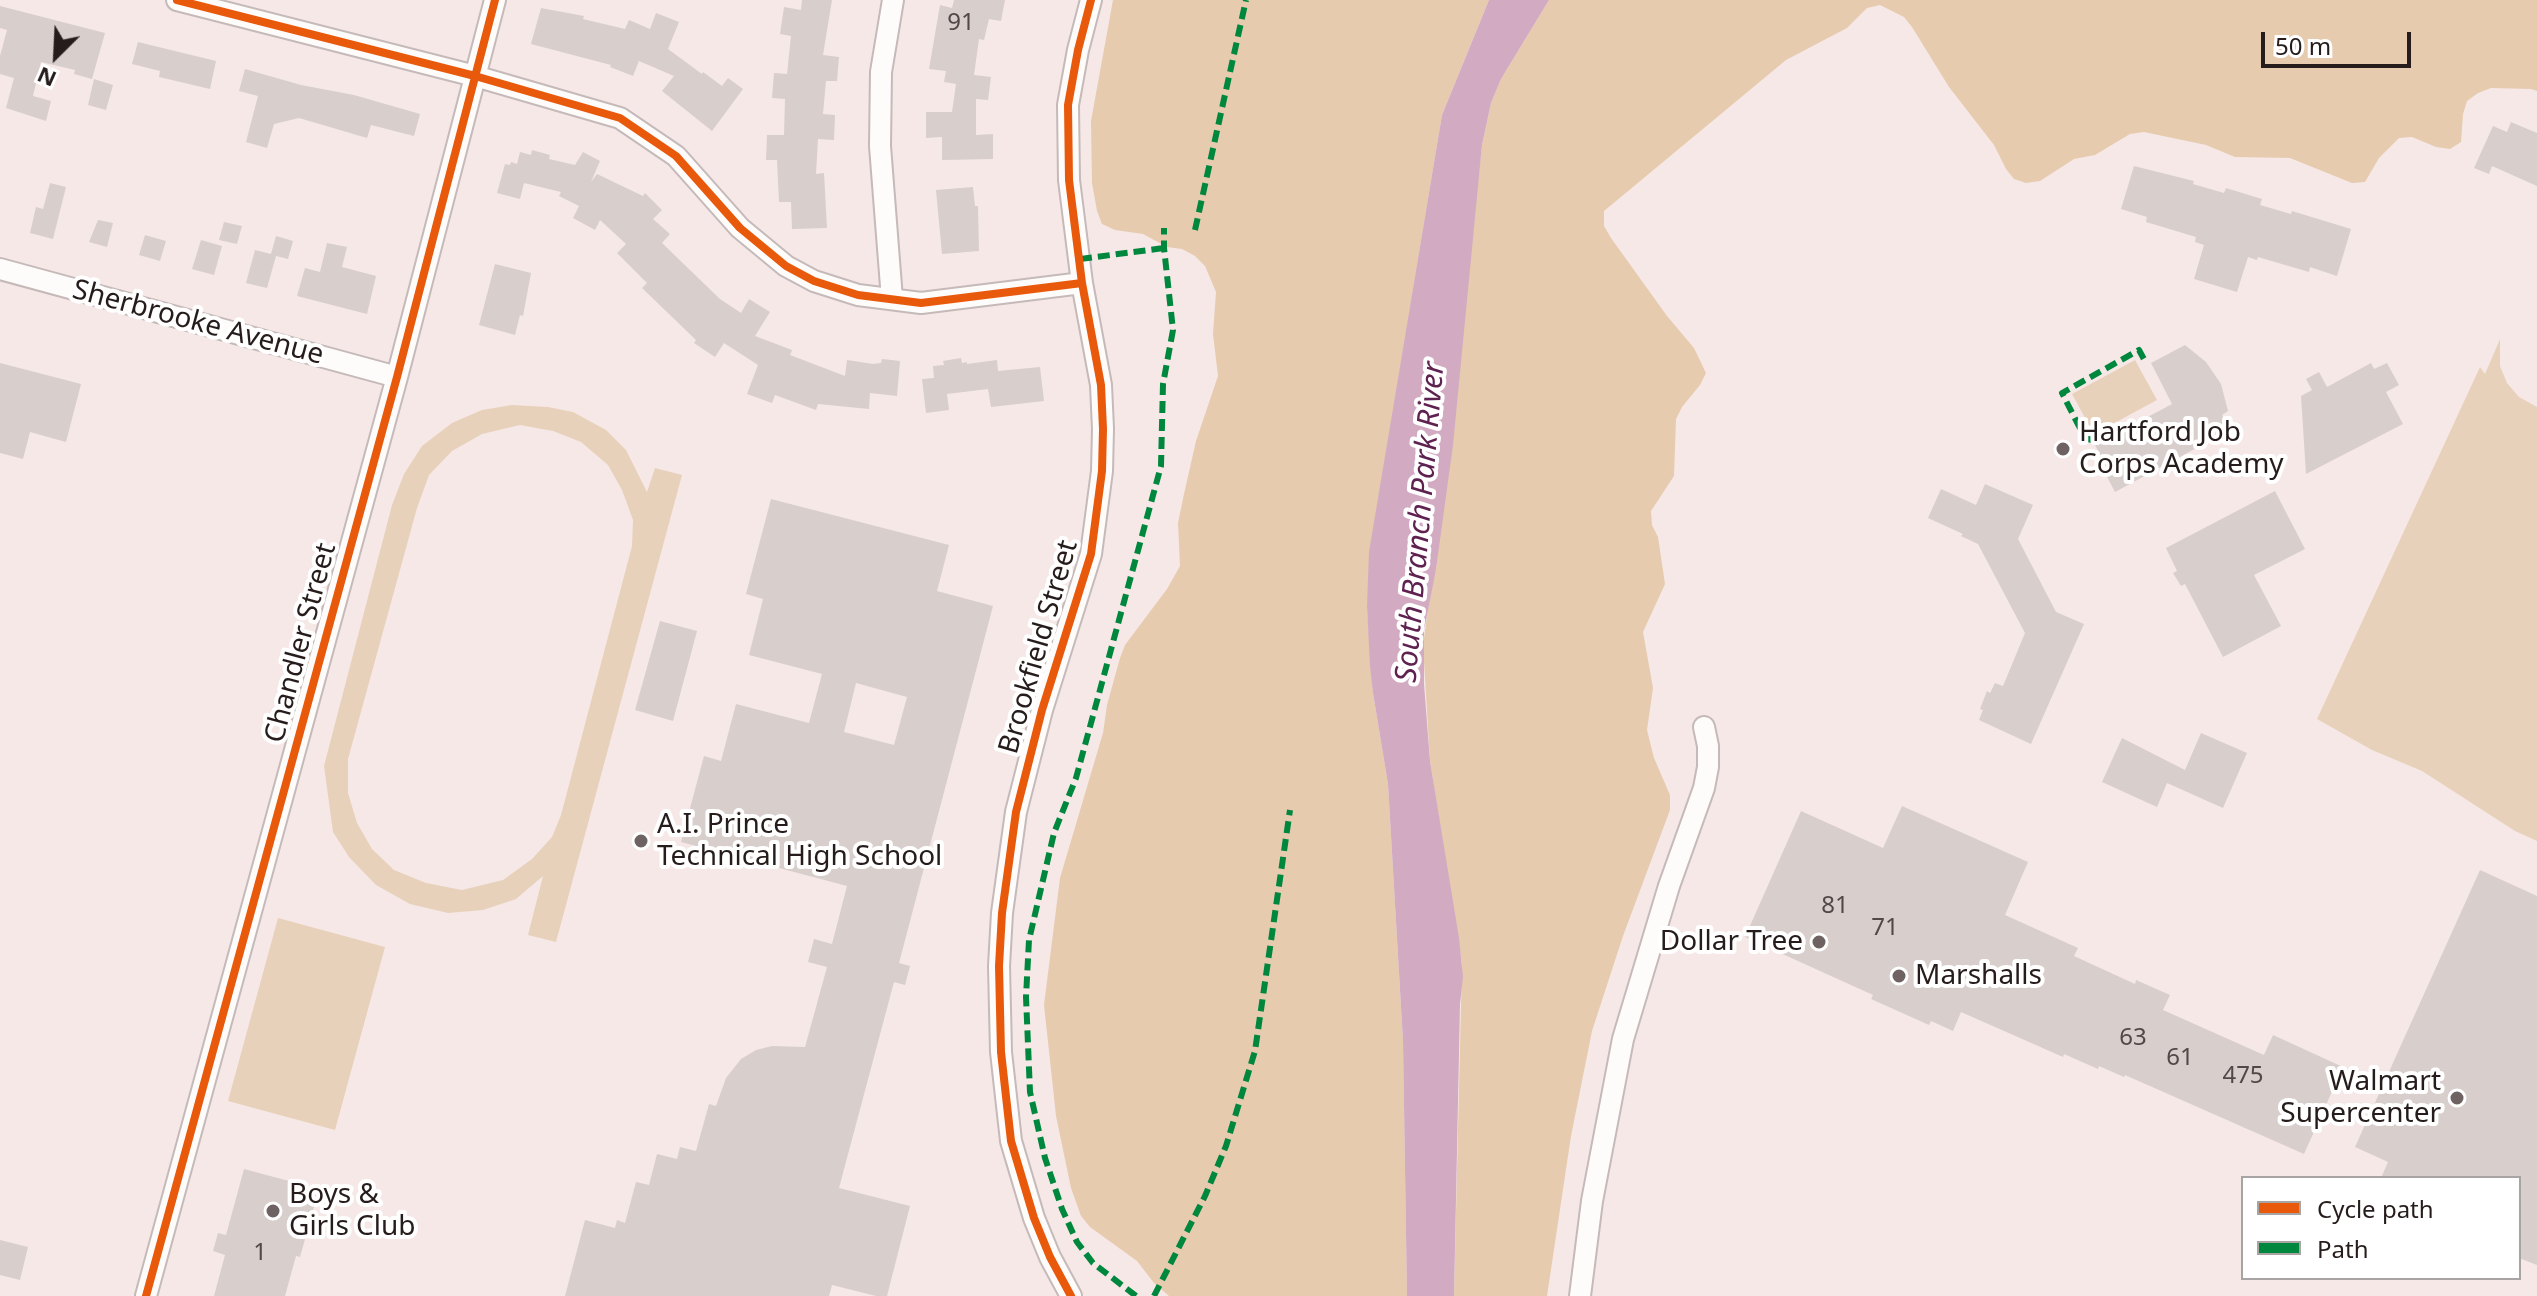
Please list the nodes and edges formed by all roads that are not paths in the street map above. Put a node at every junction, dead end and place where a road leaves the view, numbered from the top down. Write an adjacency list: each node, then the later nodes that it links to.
1 (177, 0): 5 (street)
2 (495, 0): 5 (street, Chandler Street)
3 (893, 0): 8 (street)
4 (1091, 0): 7 (street, Brookfield Street)
5 (475, 76): 8 (street); 9 (street, Chandler Street)
6 (0, 269): 9 (street, Sherbrooke Avenue)
7 (1082, 283): 8 (street); 12 (street, Brookfield Street)
8 (892, 299)
9 (397, 377): 11 (street, Chandler Street)
10 (1704, 727): 13 (street)
11 (146, 1296)
12 (1071, 1296)
13 (1580, 1296)

